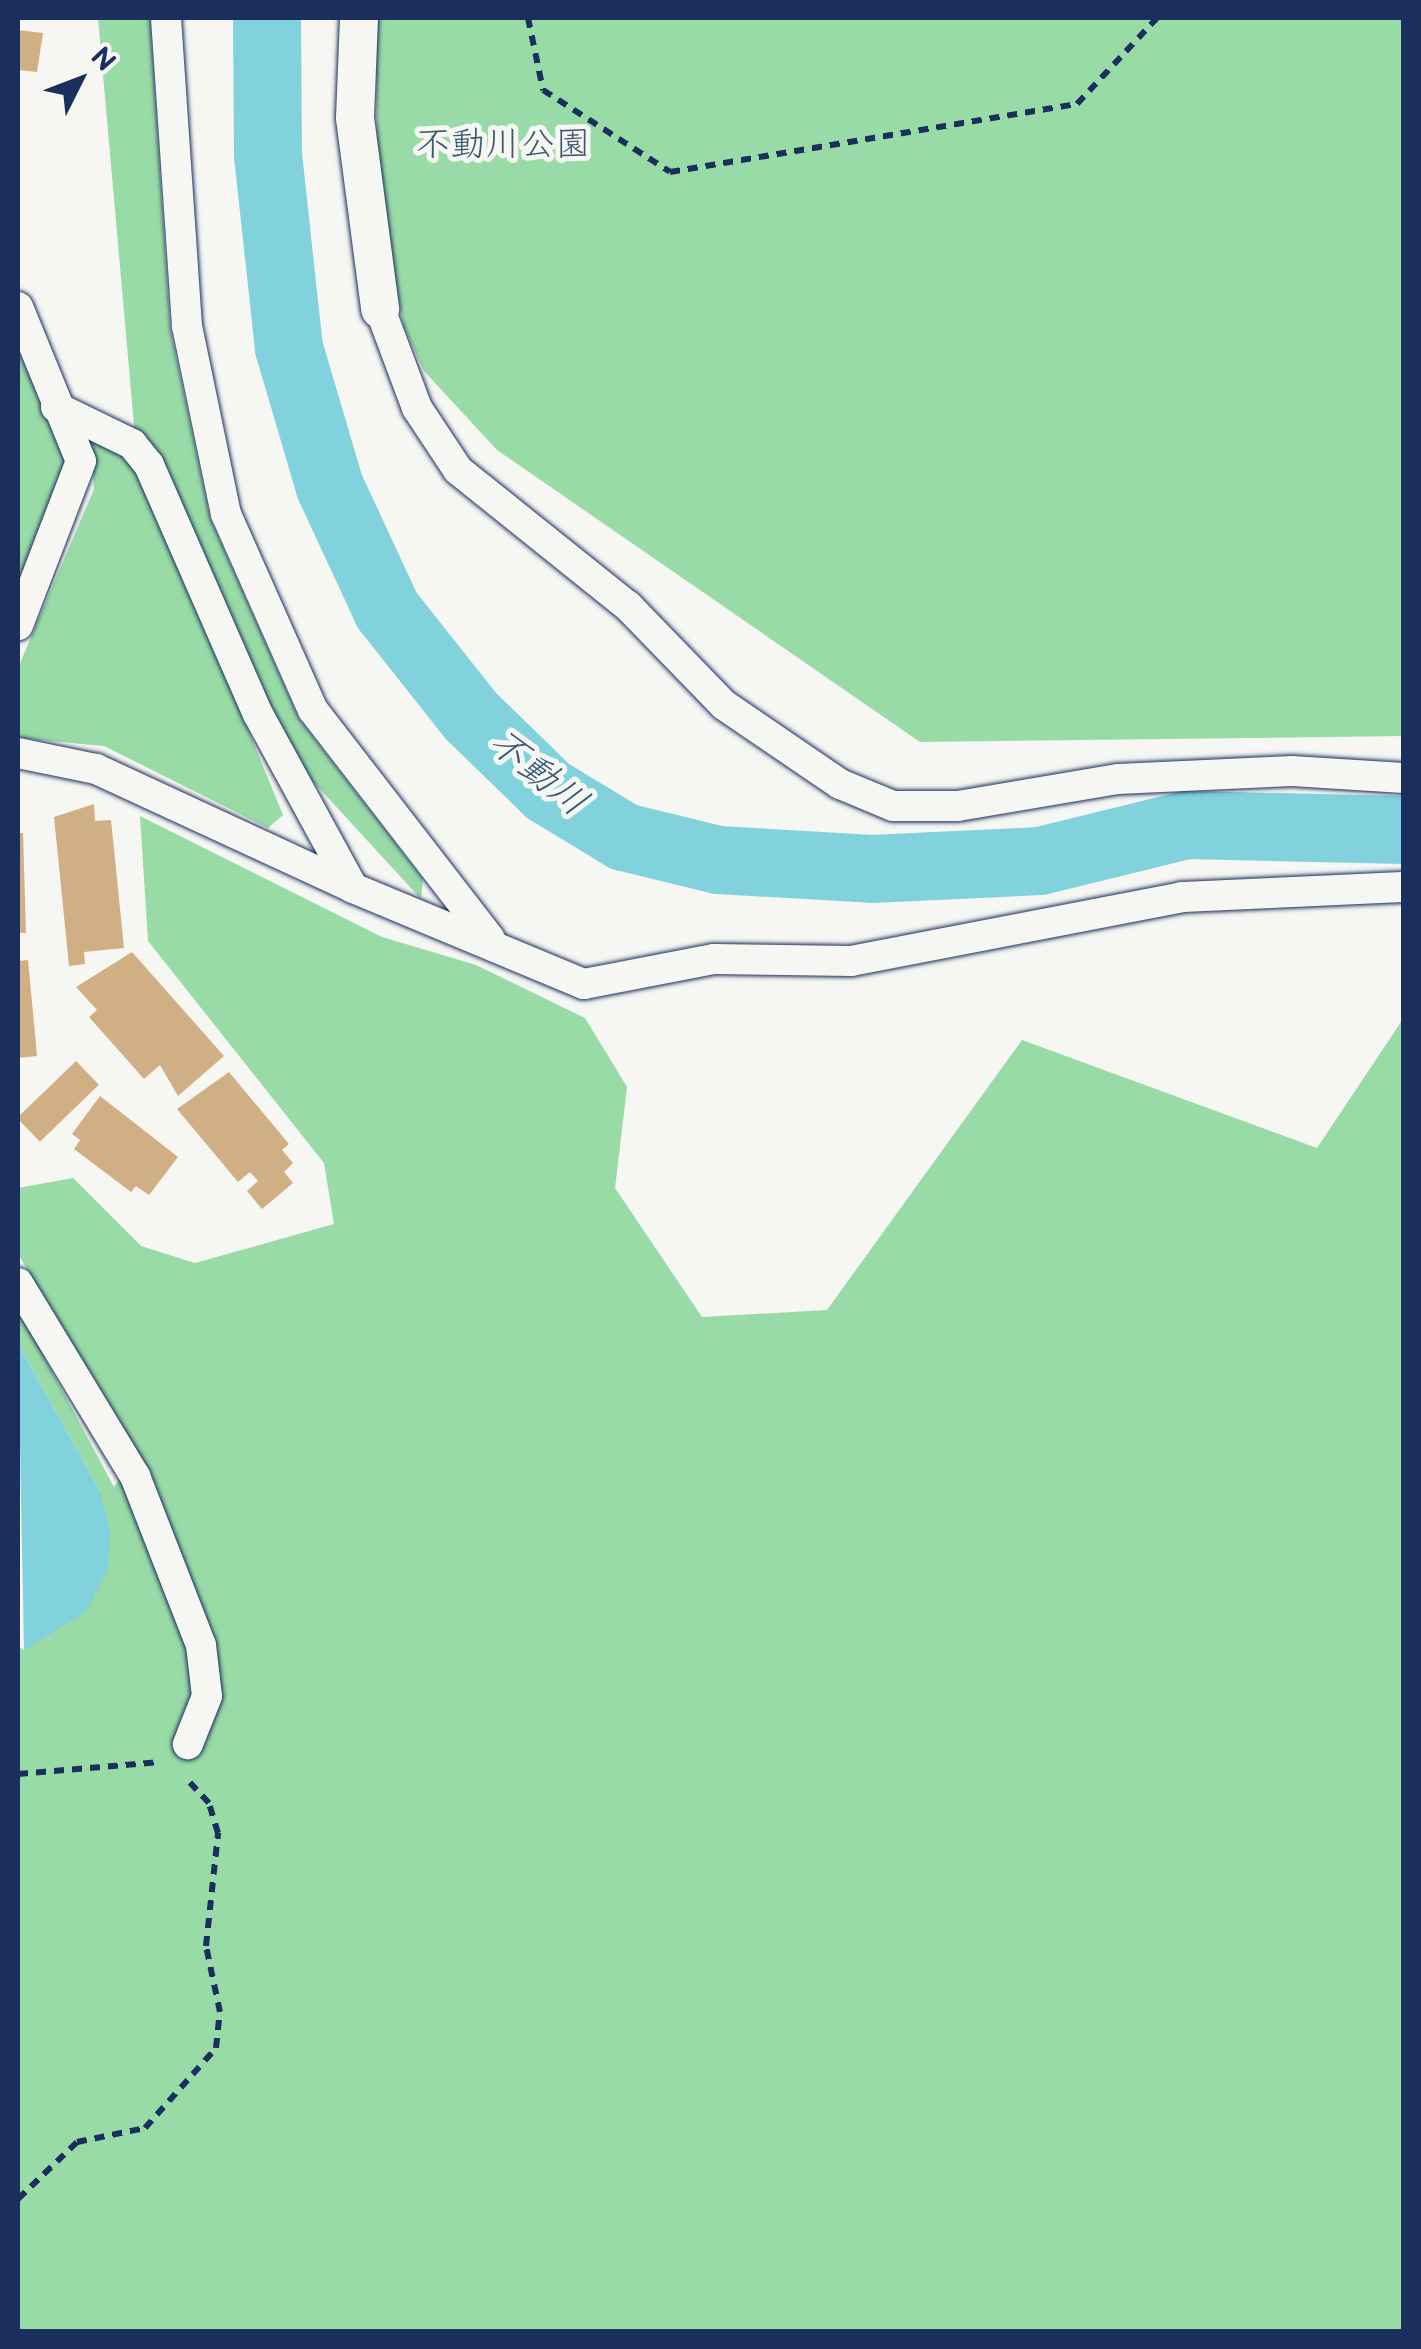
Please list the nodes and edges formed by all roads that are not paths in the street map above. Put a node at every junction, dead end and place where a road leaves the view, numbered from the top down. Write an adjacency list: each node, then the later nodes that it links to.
1 (166, 18): 11 (street)
2 (359, 18): 4 (street)
3 (18, 308): 5 (street)
4 (380, 309): 8 (street)
5 (56, 407): 6 (street); 10 (street)
6 (18, 625)
7 (18, 753): 10 (street)
8 (1404, 778)
9 (1404, 887): 11 (street)
10 (353, 888): 11 (street)
11 (490, 939)
12 (18, 1283): 13 (street)
13 (188, 1744)

